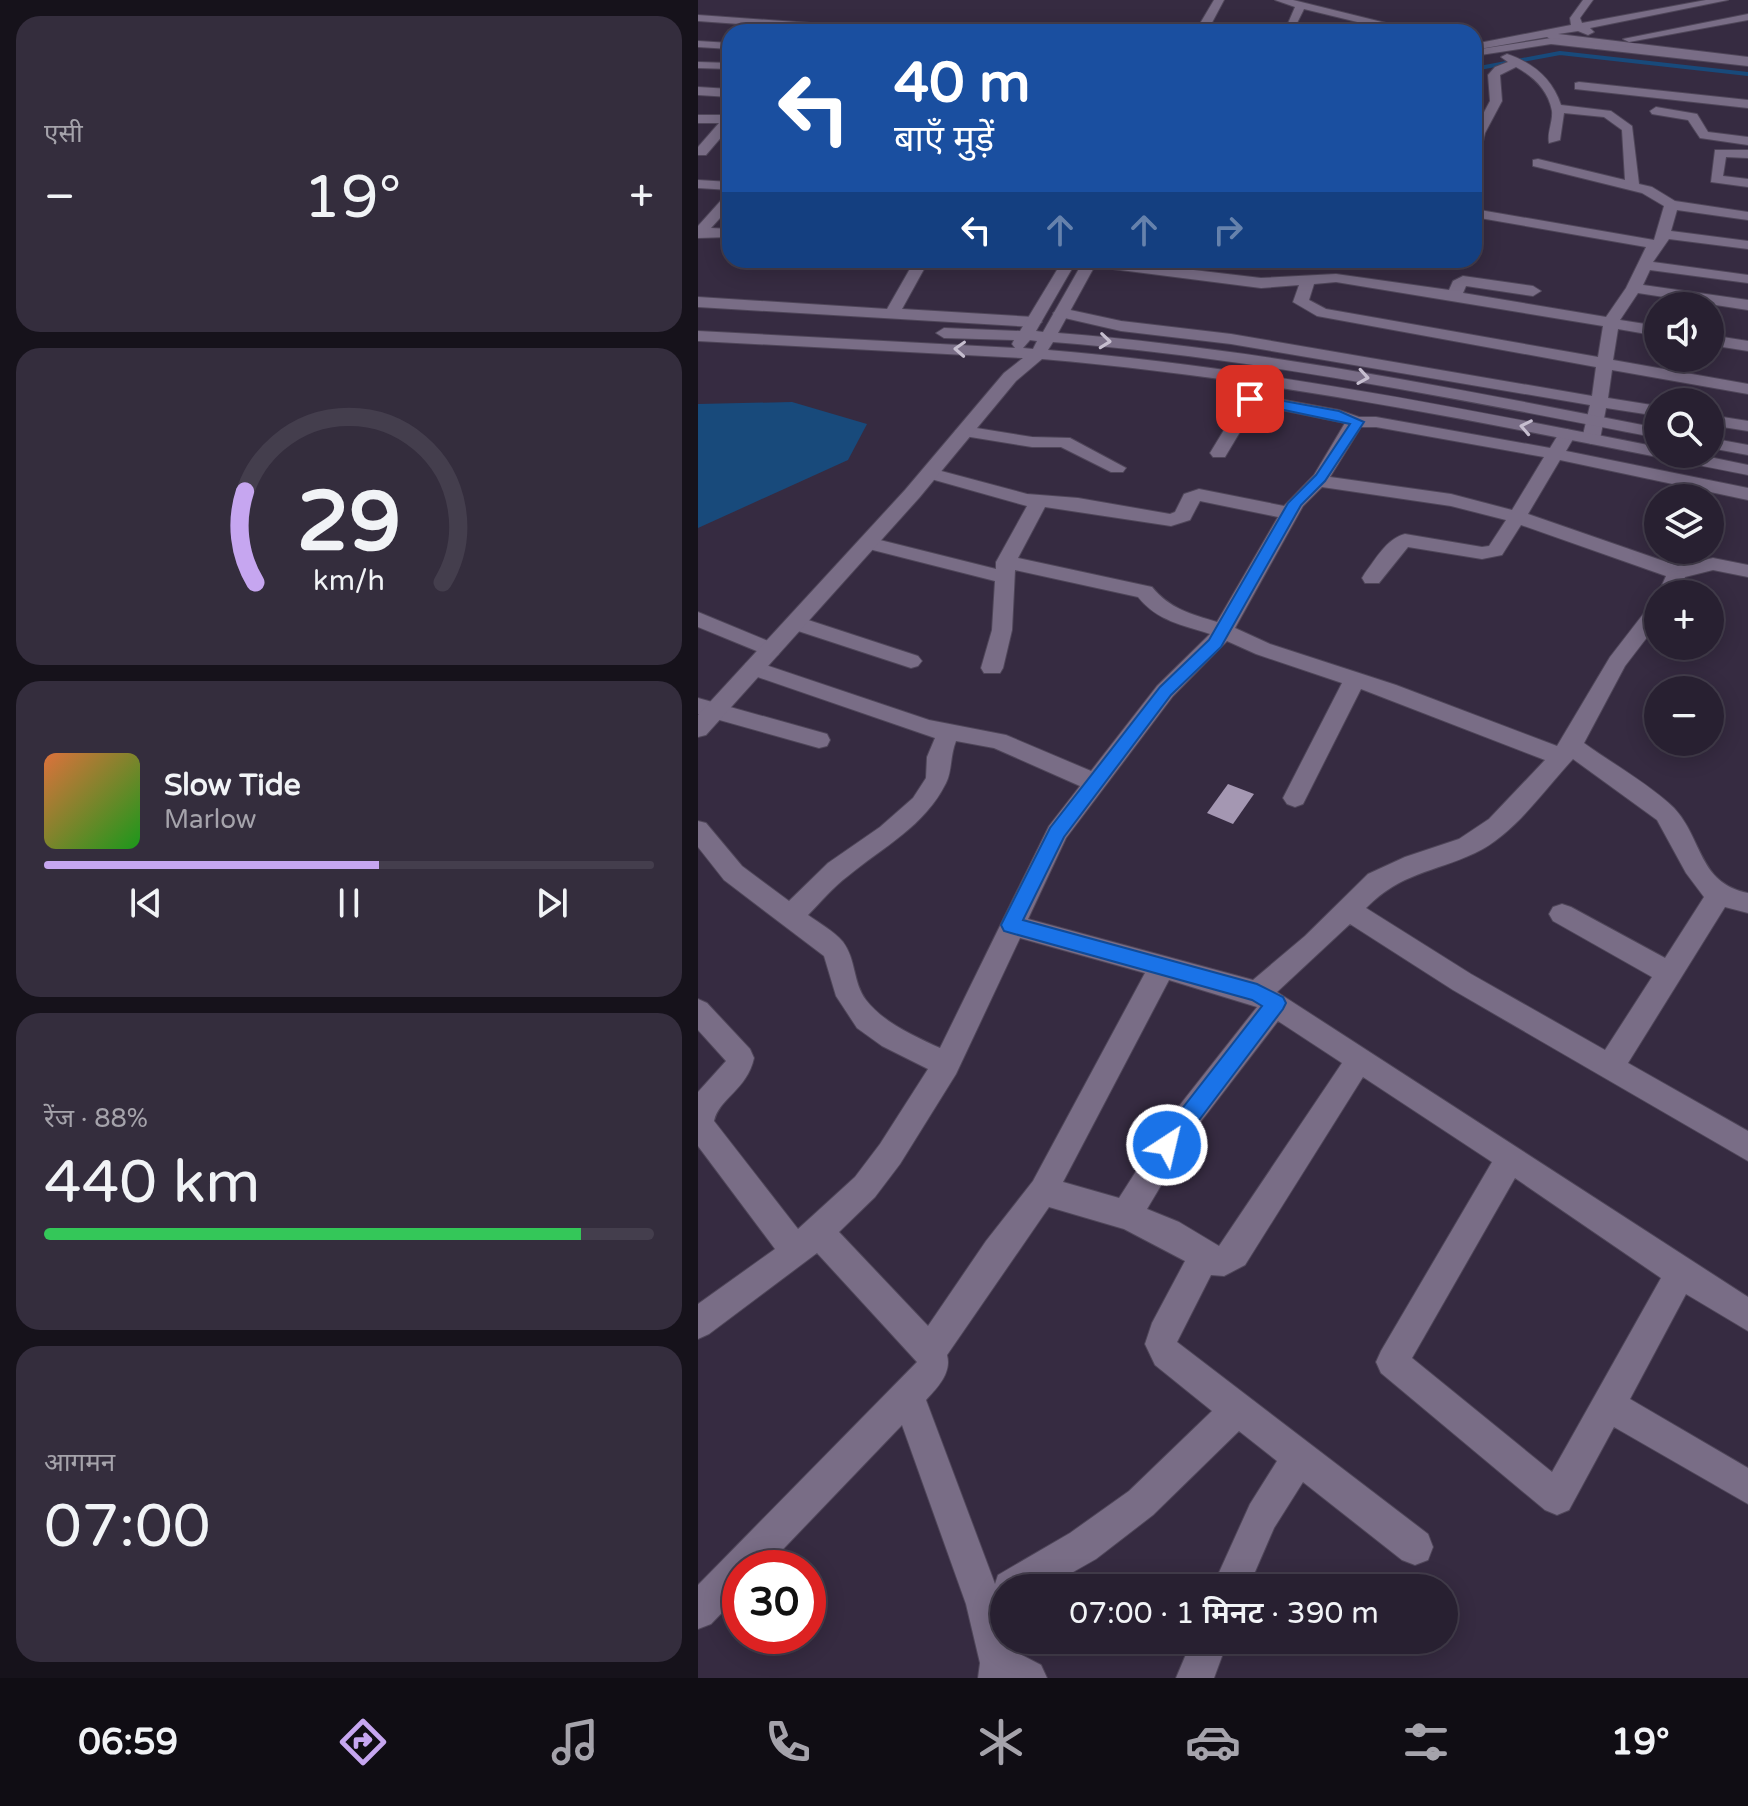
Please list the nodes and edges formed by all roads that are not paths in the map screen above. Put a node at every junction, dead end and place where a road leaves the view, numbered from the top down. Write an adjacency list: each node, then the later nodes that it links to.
1 (1204, 0): 10 (street)
2 (1219, 0): 11 (street)
3 (1280, 0): 6 (street)
4 (1588, 0): 14 (street)
5 (1718, 0): 14 (street)
6 (1301, 5): 12 (street); 13 (street)
7 (1748, 17): 17 (street)
8 (698, 18): 9 (street)
9 (758, 24)
10 (1191, 24)
11 (1206, 24)
12 (1291, 24)
13 (1378, 24)
14 (1577, 26): 15 (street); 17 (street)
15 (1534, 33): 17 (street); 19 (street)
16 (698, 44): 18 (street)
17 (1603, 44): 20 (street); 23 (street)
18 (722, 46)
19 (1482, 48)
20 (1482, 49)
21 (1513, 60): 22 (street); 26 (street); 31 (street); 35 (street)
22 (1482, 62)
23 (1748, 62)
24 (698, 65): 25 (street)
25 (722, 66)
26 (1748, 71)
27 (698, 91): 28 (street)
28 (722, 92)
29 (1658, 94): 30 (street); 32 (street); 32 (street)
30 (1748, 104)
31 (1558, 108): 37 (street); 45 (street)
32 (1655, 114): 38 (street)
33 (698, 119): 34 (street)
34 (722, 119)
35 (1482, 127)
36 (722, 129): 39 (street)
37 (1554, 140)
38 (1748, 141)
39 (704, 152)
40 (1748, 154): 42 (street)
41 (1538, 163): 45 (street)
42 (1748, 183)
43 (698, 184): 44 (street)
44 (722, 186)
45 (1632, 186): 47 (street)
46 (722, 202): 50 (street)
47 (1671, 205): 49 (street); 52 (street)
48 (1482, 214): 52 (street)
49 (1748, 216)
50 (699, 233): 51 (street)
51 (722, 233)
52 (1660, 239): 53 (street); 54 (street)
53 (1748, 245)
54 (1645, 265): 61 (street); 63 (street)
55 (918, 268): 70 (street)
56 (1065, 268): 73 (street)
57 (1086, 268): 69 (street)
58 (1138, 268): 60 (street)
59 (1204, 268): 60 (street)
60 (1200, 277): 62 (street)
61 (1748, 279)
62 (1308, 280): 67 (street); 67 (street)
63 (1634, 288): 68 (street); 72 (street)
64 (1533, 291): 65 (street)
65 (1455, 296): 67 (street); 72 (street)
66 (698, 302): 70 (street)
67 (1386, 304): 81 (street)
68 (1748, 305)
69 (1061, 313): 75 (street); 86 (street)
70 (892, 314): 73 (street)
71 (698, 321): 73 (street)
72 (1611, 322): 74 (street); 81 (street)
73 (1031, 328): 75 (street); 79 (street)
74 (1644, 328)
75 (1049, 335): 80 (street); 88 (street, one-way to 88)
76 (698, 336): 79 (street, one-way to 76)
77 (1724, 342): 78 (street)
78 (1748, 346)
79 (1014, 352): 80 (street); 82 (street)
80 (1038, 354): 82 (street); 83 (street)
81 (1605, 365): 84 (street); 86 (street)
82 (1010, 377): 93 (street)
83 (1246, 379): 85 (street); 94 (street, one-way to 83)
84 (1748, 389)
85 (1250, 399): 89 (street); 99 (street)
86 (1599, 402): 87 (street); 88 (street)
87 (1644, 409)
88 (1597, 421): 92 (street); 95 (street)
89 (1357, 422): 100 (street); 105 (street)
90 (1724, 422): 91 (street)
91 (1748, 426)
92 (1644, 430)
93 (964, 431): 102 (street); 104 (street)
94 (1567, 434): 95 (street); 100 (street)
95 (1591, 439): 97 (street)
96 (1724, 446): 98 (street)
97 (1644, 449)
98 (1748, 450)
99 (1219, 453)
100 (1555, 454): 106 (street); 109 (street)
101 (1724, 465): 103 (street)
102 (1117, 468)
103 (1748, 470)
104 (930, 473): 107 (street); 110 (street)
105 (1318, 481): 108 (street); 109 (street)
106 (1748, 494)
107 (1038, 502): 108 (street); 111 (street)
108 (1288, 513): 119 (street)
109 (1517, 517): 113 (street); 114 (street)
110 (868, 543): 111 (street); 117 (street)
111 (1004, 569): 119 (street); 123 (street)
112 (1748, 571): 113 (street)
113 (1677, 573): 115 (street)
114 (1372, 578)
115 (1674, 580)
116 (698, 619): 120 (street)
117 (796, 623): 120 (street); 121 (street)
118 (1644, 627): 129 (street)
119 (1224, 631): 124 (street); 130 (street)
120 (771, 650): 122 (street)
121 (911, 661)
122 (754, 668): 125 (street); 127 (street)
123 (992, 668)
124 (1355, 679): 129 (street); 131 (street)
125 (706, 709): 126 (street); 128 (street)
126 (698, 729)
127 (949, 732): 130 (street); 137 (street)
128 (819, 740)
129 (1566, 751): 133 (street); 135 (street)
130 (1094, 782): 138 (street)
131 (1295, 798)
132 (698, 830): 137 (street)
133 (1719, 895): 134 (street); 140 (street)
134 (1748, 903)
135 (1349, 910): 141 (street); 145 (street)
136 (1562, 914): 140 (street)
137 (791, 915): 144 (street)
138 (1011, 925): 139 (street); 144 (street)
139 (1161, 969): 141 (street); 148 (street)
140 (1668, 973): 145 (street)
141 (1266, 998): 143 (street); 149 (street)
142 (698, 1011): 150 (street)
143 (1359, 1060): 147 (street); 151 (street)
144 (946, 1065): 150 (street)
145 (1610, 1067): 146 (street)
146 (1748, 1147)
147 (1511, 1158): 152 (street); 157 (street)
148 (1043, 1191): 149 (street); 155 (street)
149 (1126, 1215): 151 (street)
150 (808, 1242): 154 (street); 155 (street)
151 (1205, 1255): 158 (street)
152 (1681, 1273): 153 (street); 157 (street)
153 (1748, 1315)
154 (698, 1323)
155 (930, 1352): 156 (street)
156 (908, 1397): 162 (street); 163 (street)
157 (1608, 1405): 160 (street)
158 (1237, 1410): 159 (street); 164 (street)
159 (1299, 1457): 161 (street); 165 (street)
160 (1748, 1487)
161 (1415, 1547)
162 (758, 1550)
163 (990, 1574)
164 (1036, 1574)
165 (1236, 1574)
166 (722, 1586): 167 (street)
167 (698, 1611)
168 (1204, 1654): 169 (street)
169 (1195, 1678)

